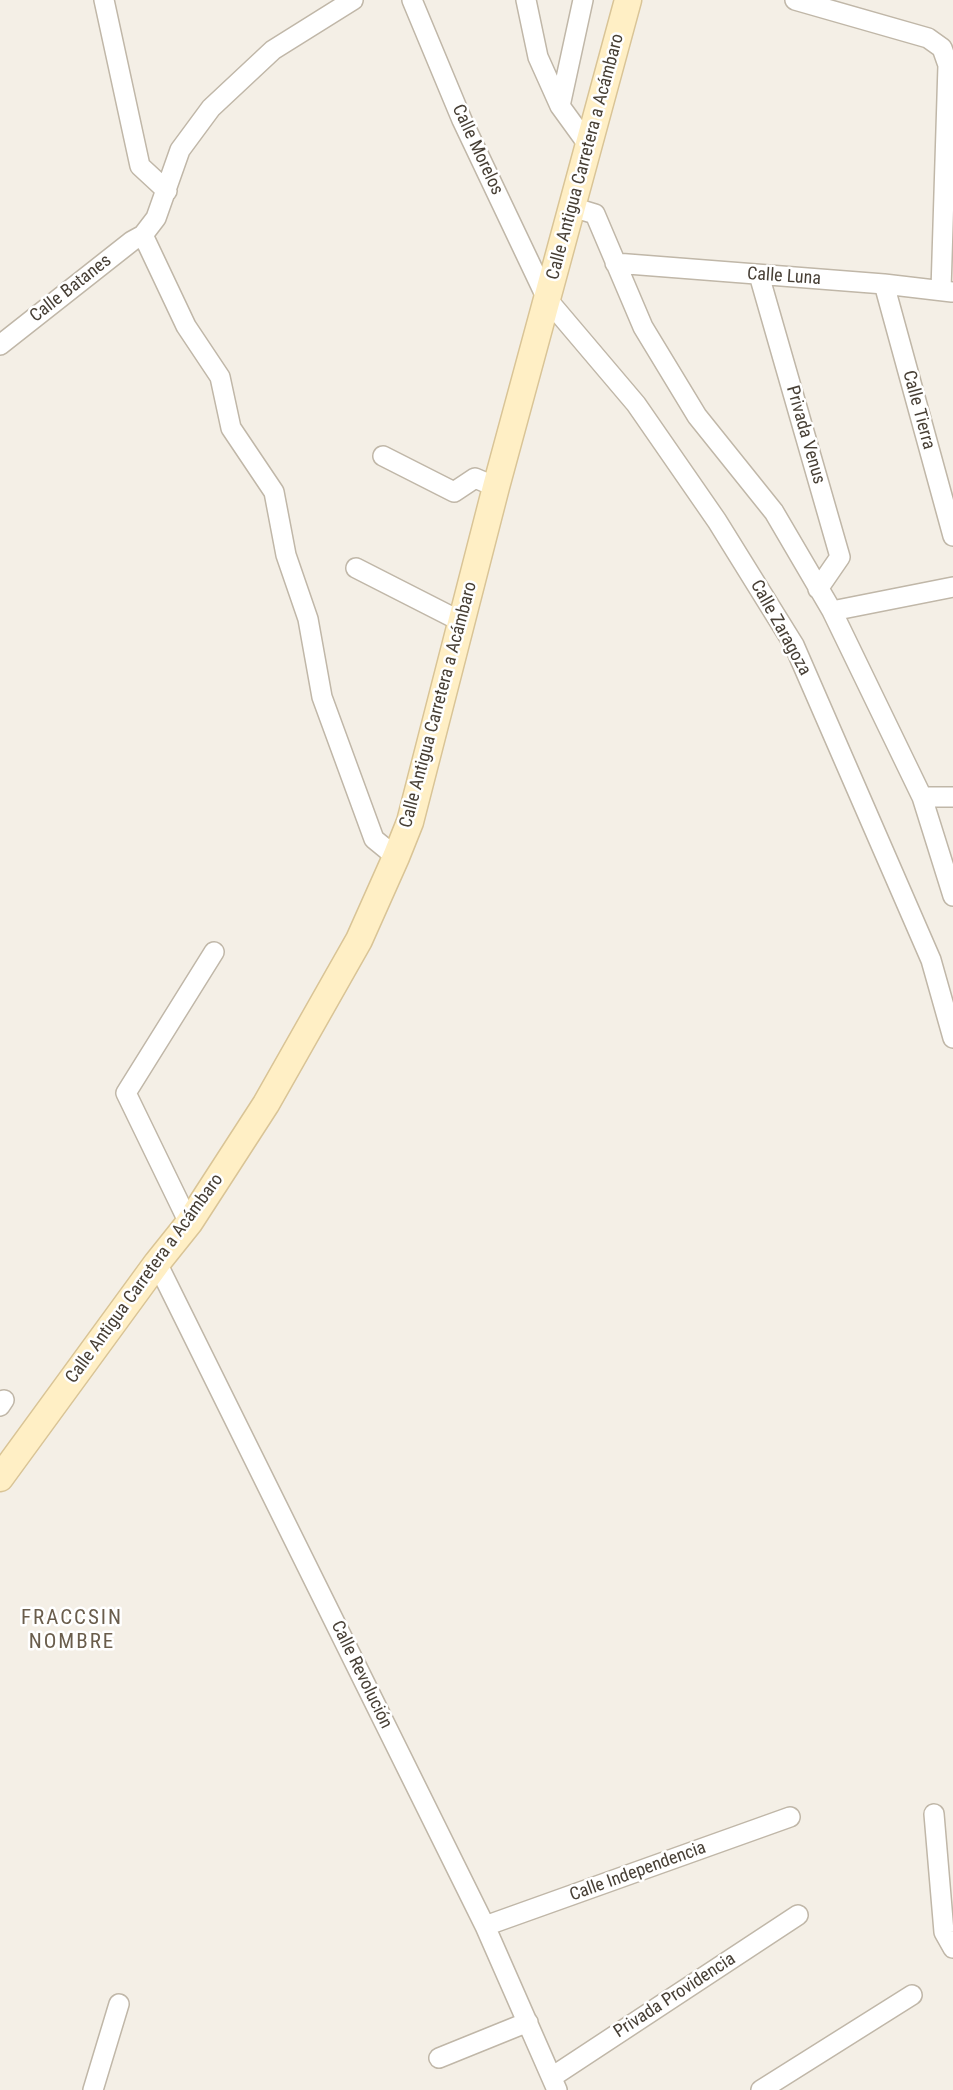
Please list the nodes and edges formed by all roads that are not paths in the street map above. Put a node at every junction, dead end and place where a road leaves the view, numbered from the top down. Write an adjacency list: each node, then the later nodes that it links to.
1 (104, 0): 12 (street)
2 (353, 0): 12 (street)
3 (412, 0): 19 (street, Calle Morelos)
4 (526, 0): 10 (street)
5 (583, 0): 10 (street)
6 (628, 0): 11 (main road, Calle Antigua Carretera a Acámbaro)
7 (794, 0): 8 (street)
8 (819, 4): 9 (street)
9 (948, 44): 18 (street)
10 (560, 106): 11 (street)
11 (589, 146): 13 (main road, Calle Antigua Carretera a Acámbaro)
12 (167, 191): 14 (street)
13 (572, 207): 15 (street); 19 (main road, Calle Antigua Carretera a Acámbaro)
14 (143, 235): 20 (street, Calle Batanes); 31 (street)
15 (615, 263): 16 (street, Calle Luna); 26 (street)
16 (759, 275): 17 (street, Calle Luna); 26 (street, Privada Venus)
17 (884, 284): 18 (street, Calle Luna); 23 (street, Calle Tierra)
18 (947, 291)
19 (547, 299): 22 (main road, Calle Antigua Carretera a Acámbaro); 34 (street, Calle Zaragoza)
20 (0, 345)
21 (383, 456): 22 (street)
22 (496, 487): 28 (main road, Calle Antigua Carretera a Acámbaro)
23 (953, 536)
24 (356, 568): 28 (street)
25 (953, 587): 27 (street)
26 (818, 589): 27 (street)
27 (832, 611): 29 (street)
28 (462, 622): 31 (main road, Calle Antigua Carretera a Acámbaro)
29 (922, 797): 30 (street); 32 (street)
30 (953, 797)
31 (396, 858): 35 (main road, Calle Antigua Carretera a Acámbaro)
32 (953, 896)
33 (214, 952): 35 (street)
34 (953, 1038)
35 (189, 1223): 36 (main road, Calle Antigua Carretera a Acámbaro)
36 (157, 1264): 37 (main road, Calle Antigua Carretera a Acámbaro); 43 (street, Calle Revolución)
37 (9, 1452): 38 (main road, Calle Antigua Carretera a Acámbaro)
38 (0, 1478)
39 (934, 1814): 41 (street)
40 (790, 1817): 43 (street, Calle Independencia)
41 (947, 1896): 44 (street)
42 (798, 1915): 49 (street, Privada Providencia)
43 (485, 1926): 47 (street, Calle Revolución)
44 (953, 1948)
45 (912, 1995): 51 (street)
46 (119, 2004): 50 (street)
47 (528, 2022): 48 (street); 49 (street, Calle Revolución)
48 (439, 2058)
49 (554, 2084)
50 (93, 2090)
51 (761, 2090)

